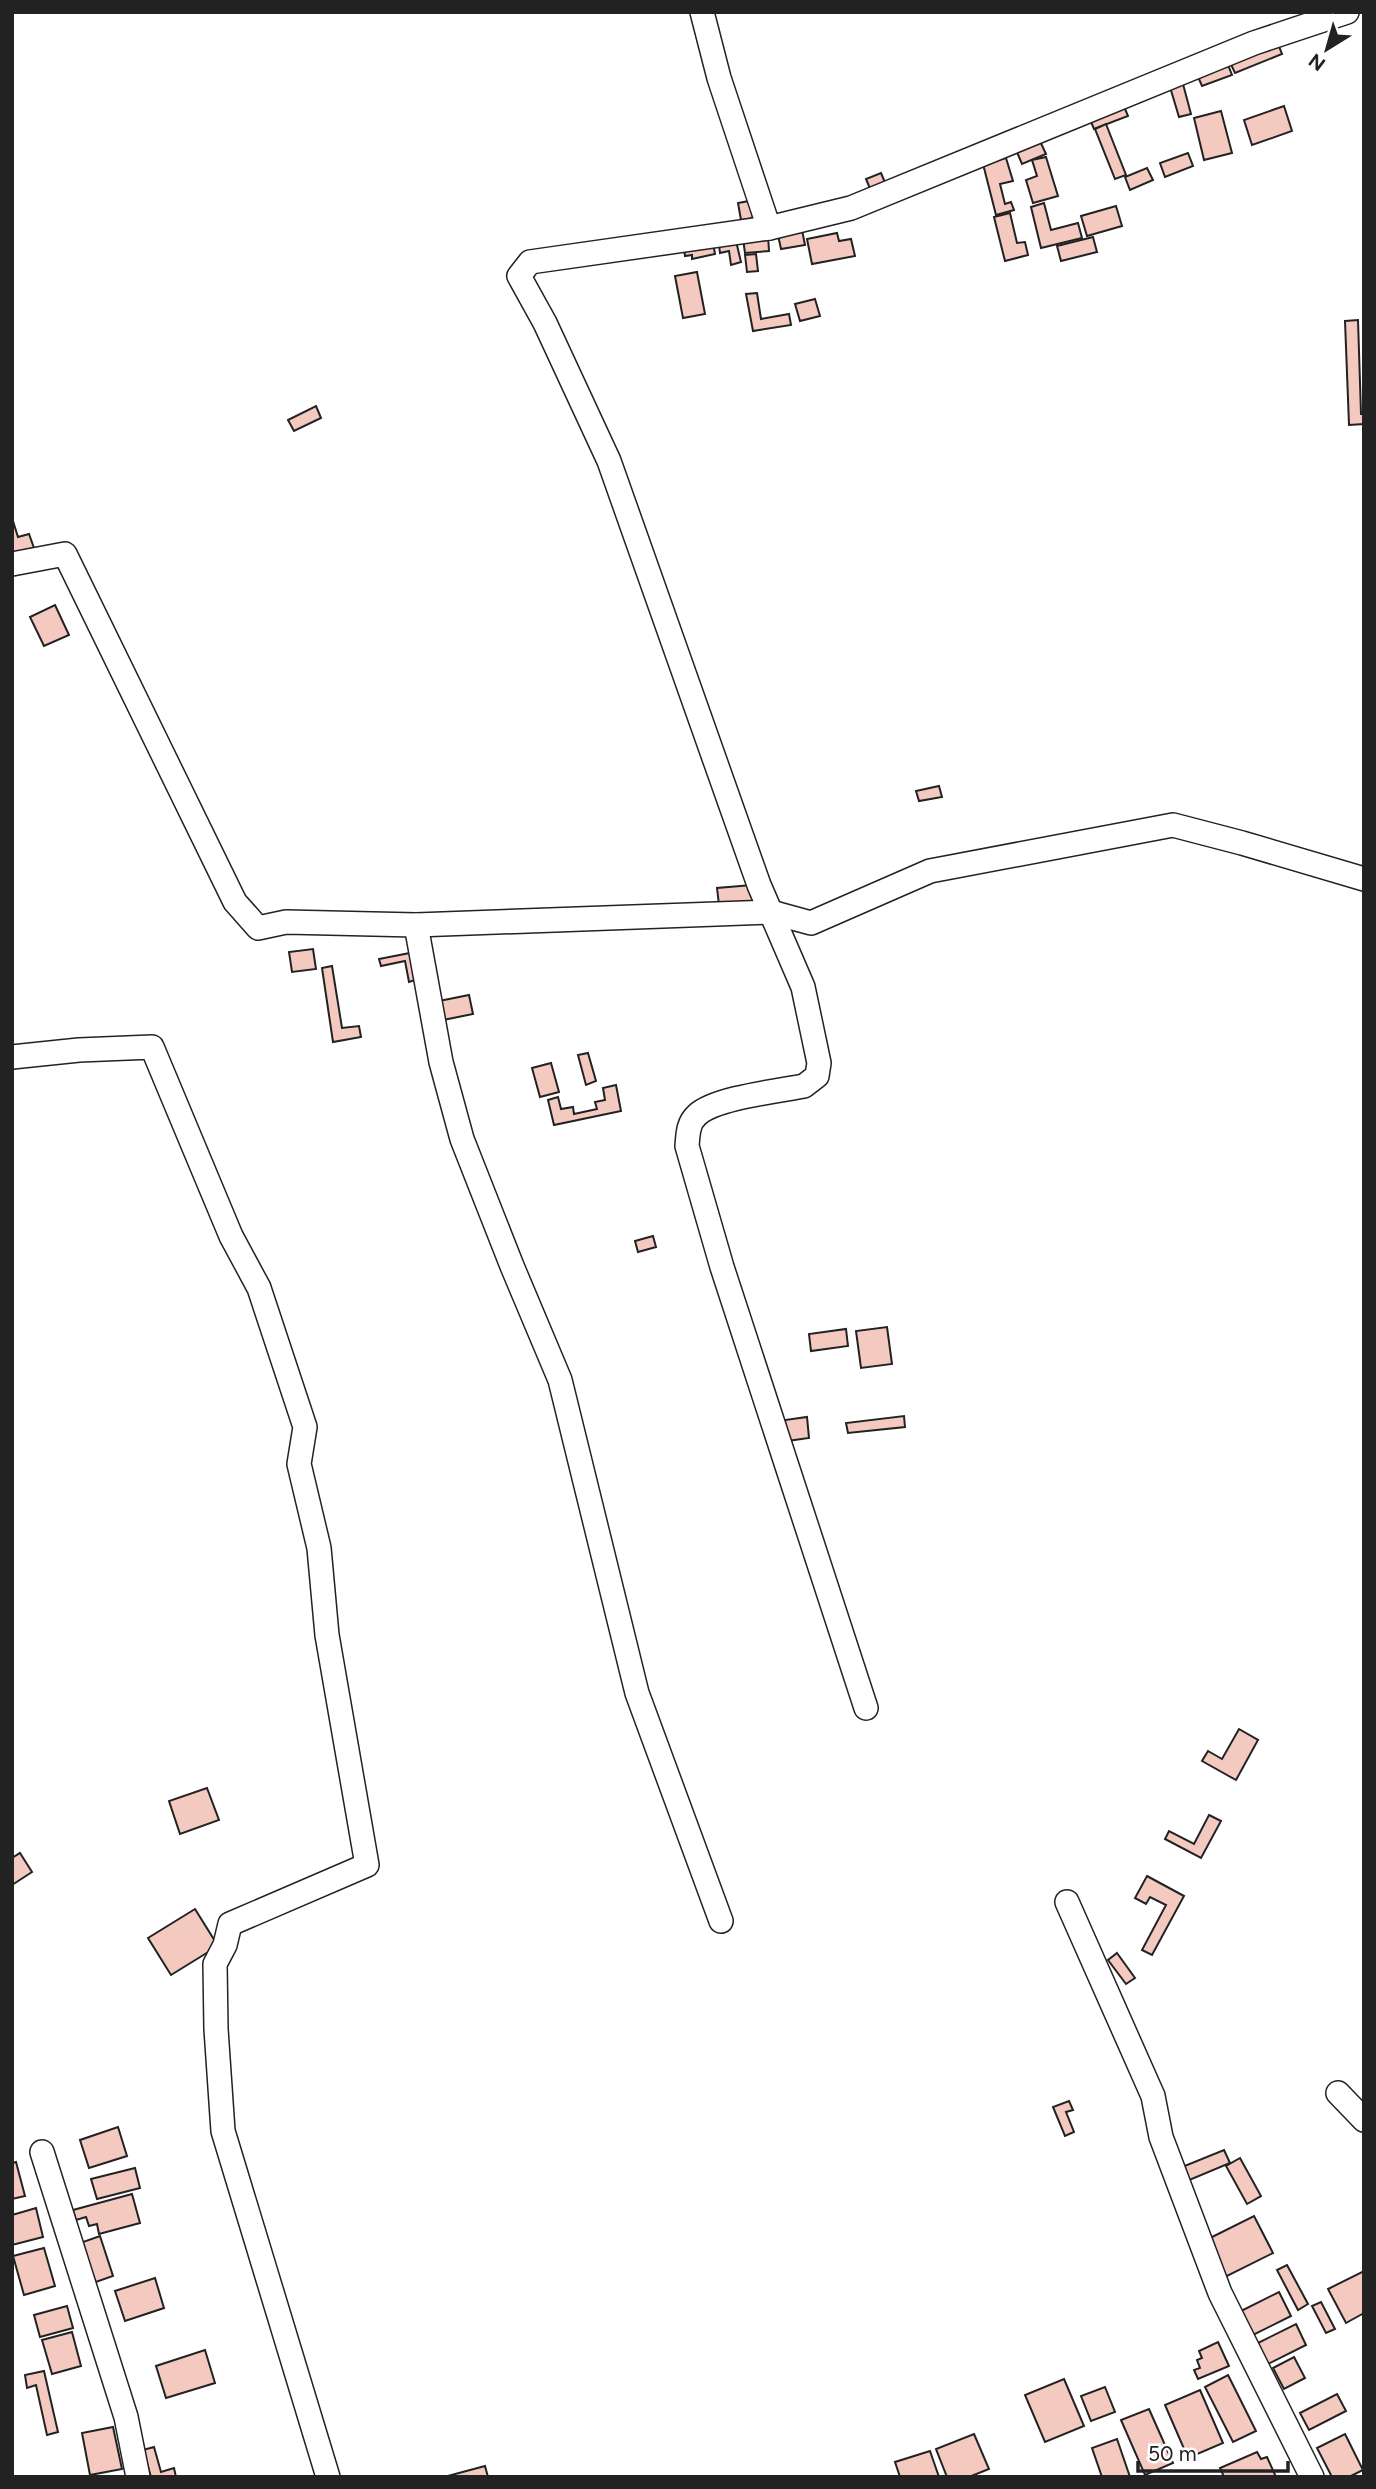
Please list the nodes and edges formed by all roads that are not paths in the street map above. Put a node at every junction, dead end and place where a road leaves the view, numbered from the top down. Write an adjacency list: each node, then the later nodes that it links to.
1 (702, 12): 3 (street)
2 (1346, 12): 3 (street)
3 (769, 228): 6 (street)
4 (12, 564): 7 (street)
5 (1364, 880): 6 (street)
6 (771, 912): 7 (street); 9 (street)
7 (416, 925): 11 (street)
8 (12, 1057): 16 (street)
9 (866, 1709)
10 (1068, 1902): 17 (street)
11 (721, 1921)
12 (1338, 2093): 13 (street)
13 (1364, 2120)
14 (42, 2152): 15 (street)
15 (138, 2477)
16 (328, 2477)
17 (1312, 2477)

